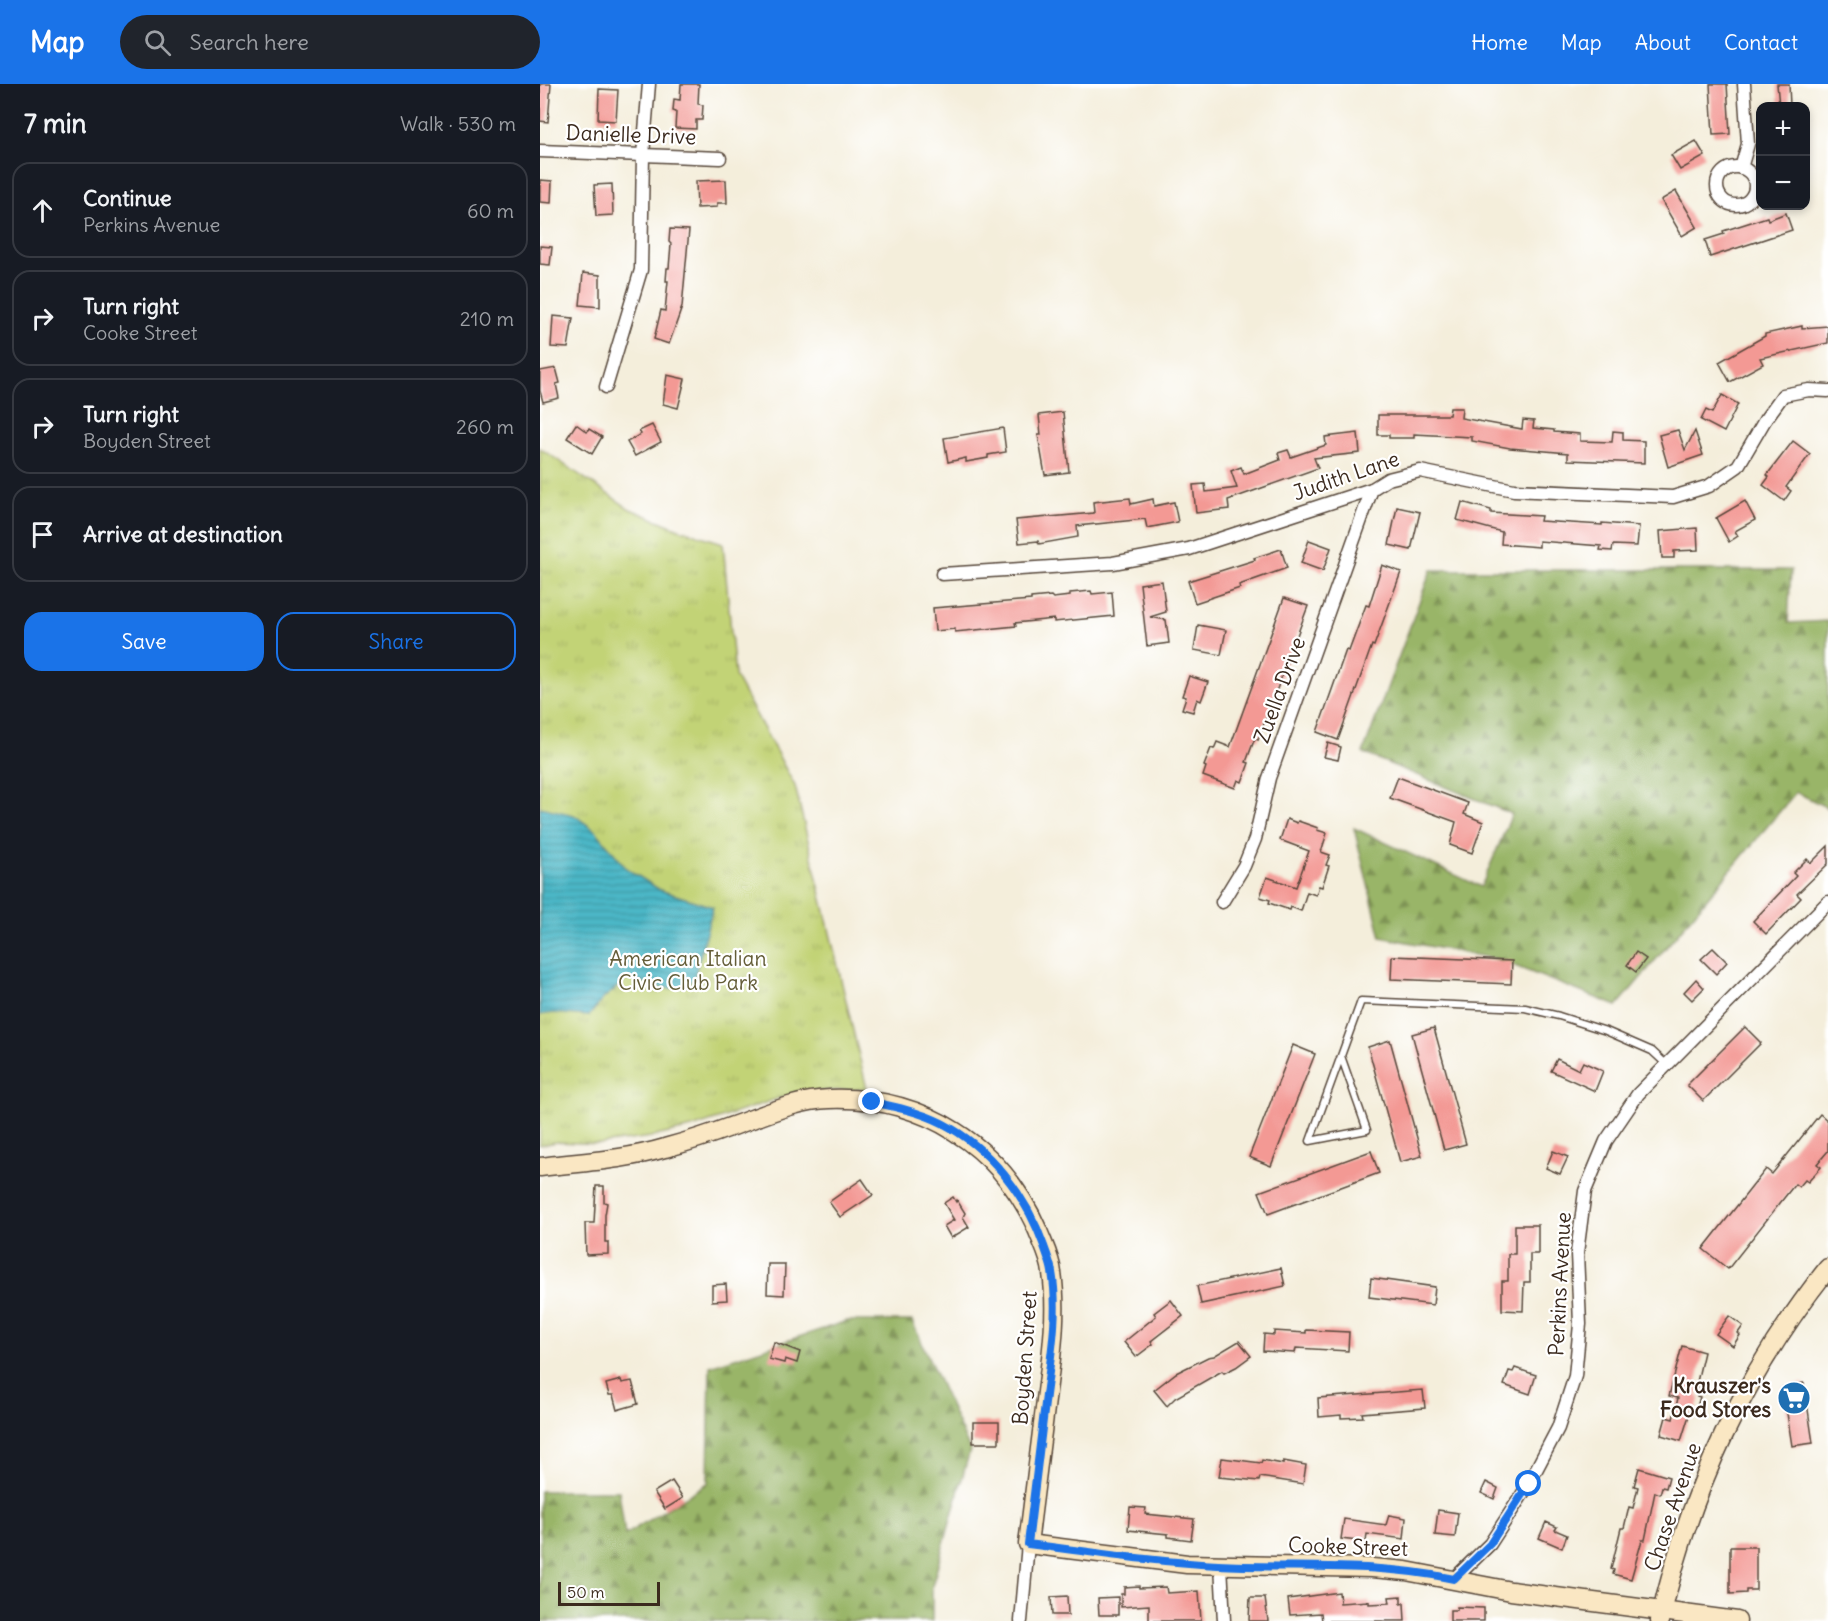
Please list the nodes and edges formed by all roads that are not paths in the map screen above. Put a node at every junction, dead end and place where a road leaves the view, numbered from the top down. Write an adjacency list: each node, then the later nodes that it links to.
1 (649, 84): 4 (street)
2 (1744, 84): 6 (street)
3 (540, 150): 4 (street, Danielle Drive)
4 (643, 155): 5 (street, Danielle Drive); 7 (street)
5 (720, 158)
6 (1741, 168)
7 (606, 387)
8 (1828, 391): 9 (street, Judith Lane)
9 (1372, 489): 10 (street, Judith Lane); 11 (street, Zuella Drive)
10 (942, 574)
11 (1222, 902)
12 (1828, 902): 14 (street, Perkins Avenue)
13 (1341, 1056): 13 (lane); 14 (lane)
14 (1667, 1065): 19 (street, Perkins Avenue)
15 (540, 1167): 17 (street, Boyden Street)
16 (1828, 1268): 20 (street, Chase Avenue)
17 (1028, 1544): 18 (street, Cooke Street); 21 (street, Boyden Street)
18 (1221, 1565): 19 (street, Cooke Street); 22 (street)
19 (1454, 1579): 20 (street, Cooke Street)
20 (1662, 1616): 23 (street, Cooke Street)
21 (1021, 1621)
22 (1224, 1621)
23 (1737, 1621)

